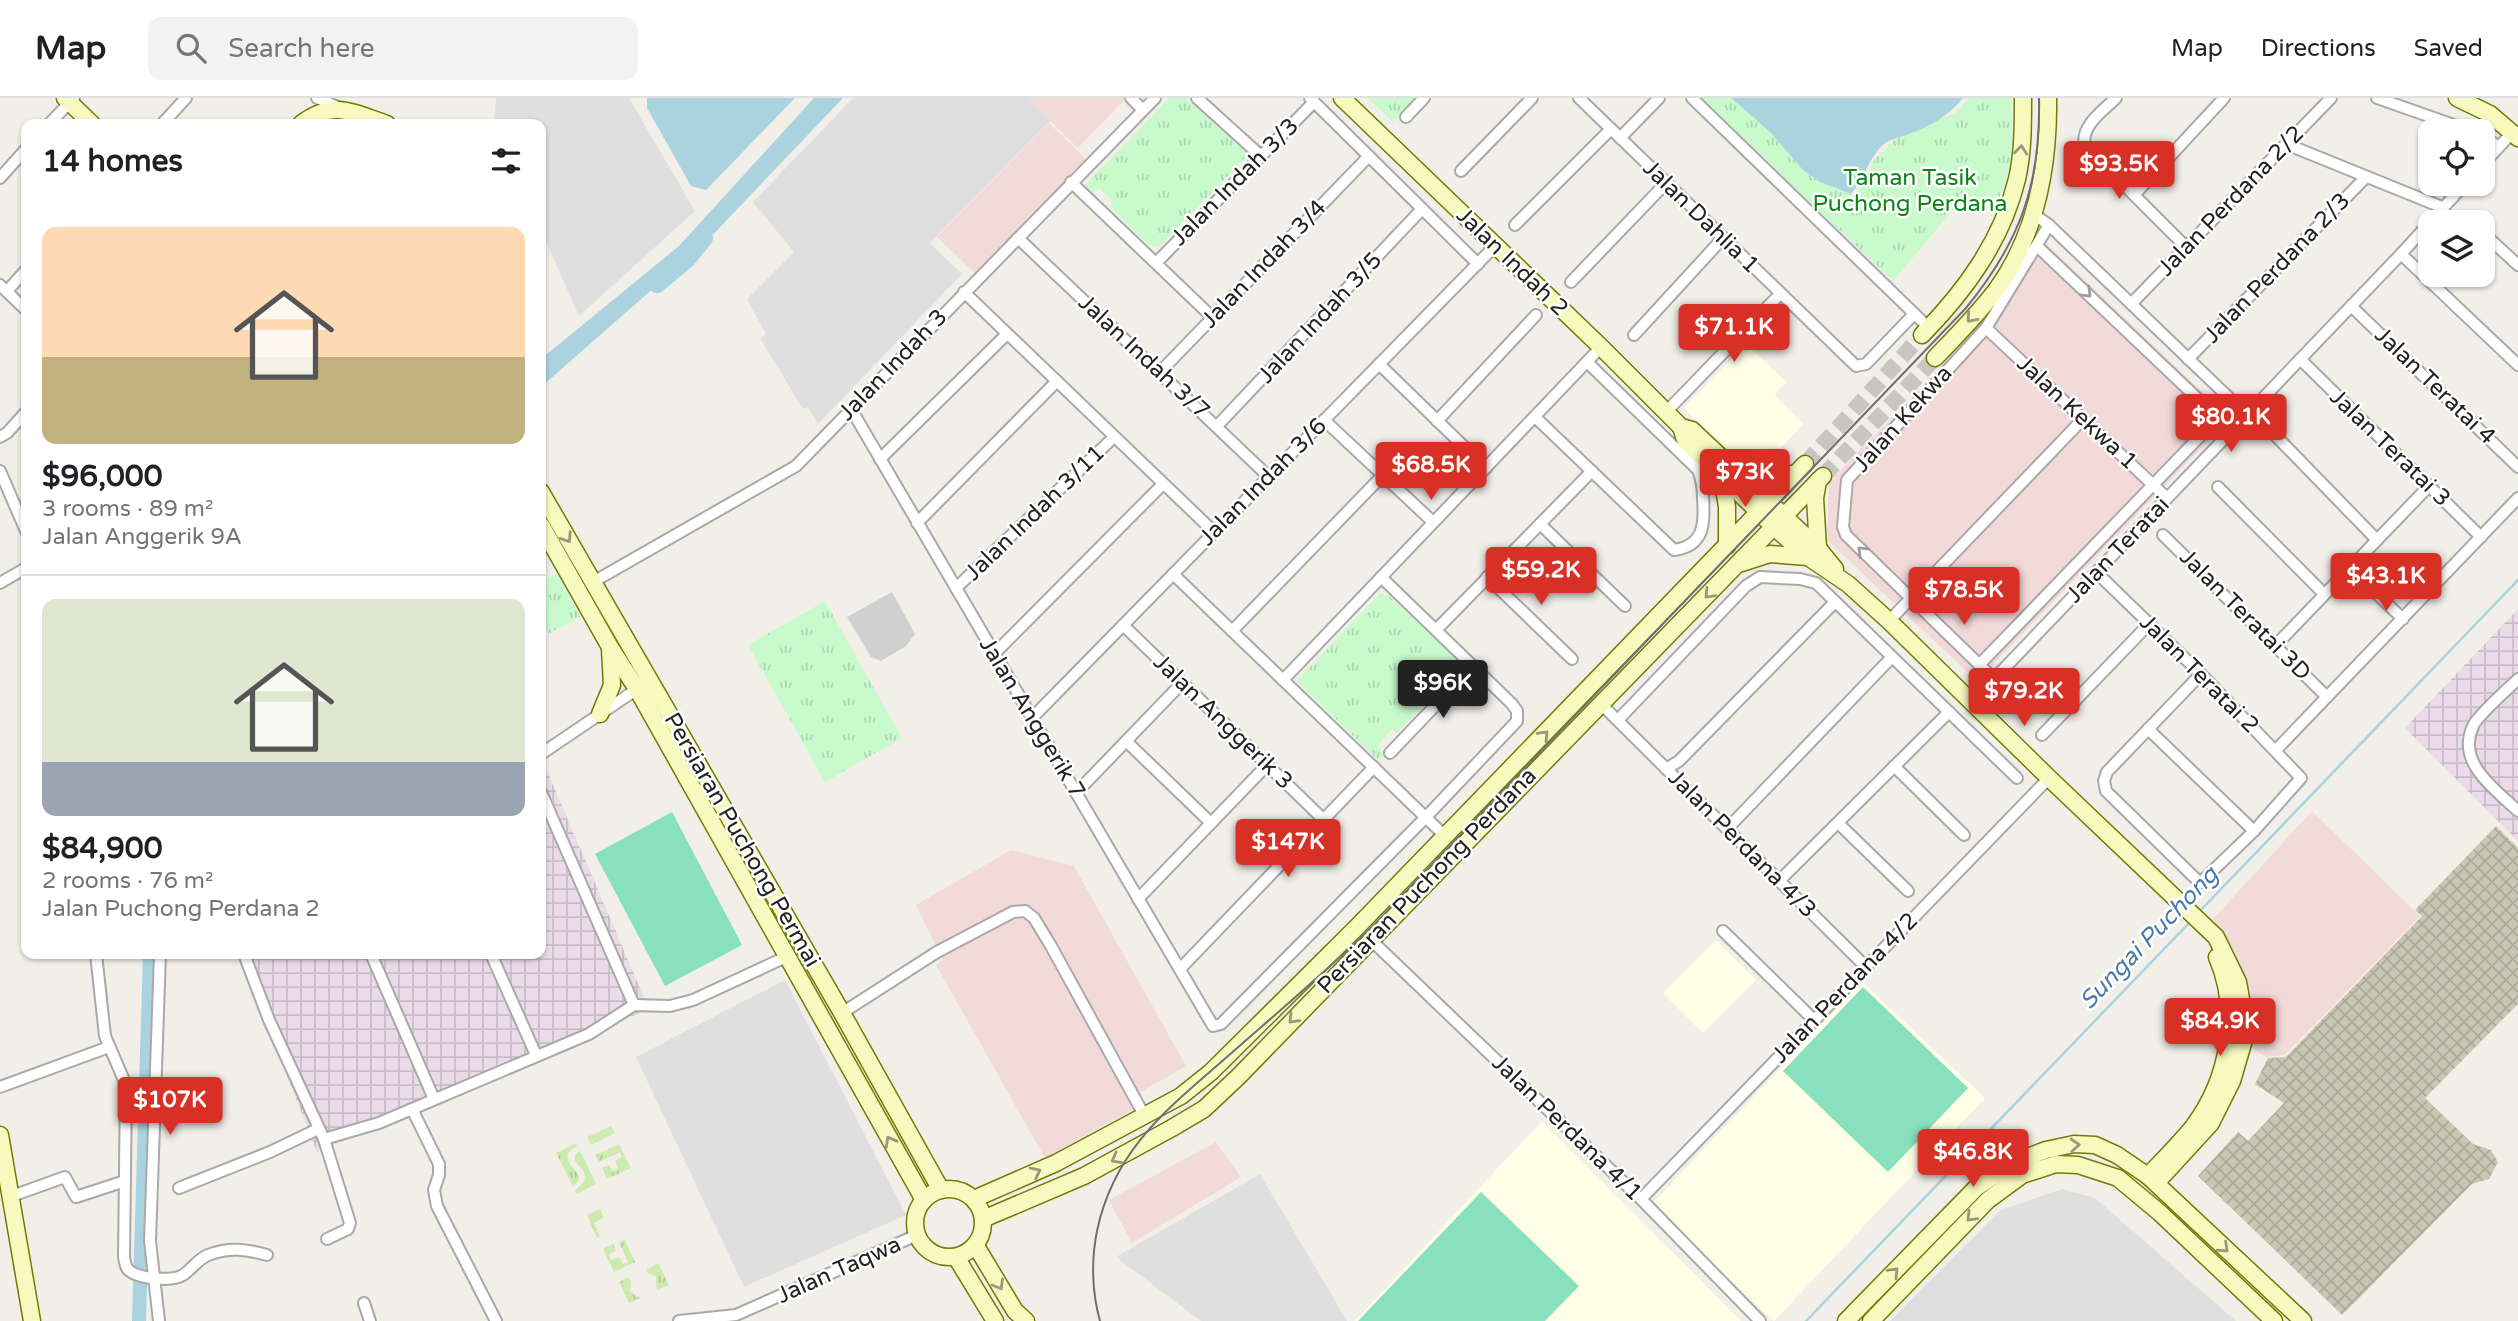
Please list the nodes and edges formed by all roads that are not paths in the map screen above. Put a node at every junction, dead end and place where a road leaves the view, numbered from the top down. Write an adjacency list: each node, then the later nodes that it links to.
1 (186, 98): 26 (street)
2 (317, 98): 21 (street)
3 (1131, 98): 22 (street)
4 (1155, 98): 22 (street, Jalan Indah 3)
5 (1197, 98): 38 (street)
6 (1342, 98): 55 (main road, Jalan Indah 2)
7 (1424, 98): 23 (street)
8 (1532, 98): 40 (street)
9 (1579, 98): 30 (street, Jalan Dahlia 1)
10 (1659, 98): 32 (street)
11 (1692, 98): 70 (street)
12 (2023, 98): 74 (main road, one-way to 12)
13 (2048, 98): 49 (main road)
14 (2116, 98): 45 (street)
15 (2224, 98): 45 (street)
16 (2331, 98): 33 (street, Jalan Perdana 2/2)
17 (2377, 98): 29 (street)
18 (69, 99): 24 (street); 25 (main road)
19 (2464, 99): 31 (main road)
20 (1312, 100): 38 (street, Jalan Indah 3/3); 39 (street)
21 (341, 108): 27 (main road); 28 (main road)
22 (1143, 110): 43 (street, Jalan Indah 3)
23 (1406, 117)
24 (53, 119)
25 (88, 119)
26 (167, 119)
27 (308, 119)
28 (365, 119)
29 (2437, 119)
30 (1611, 129): 32 (street, Jalan Dahlia 1); 50 (street)
31 (2515, 135): 35 (street)
32 (1620, 138): 44 (street, Jalan Dahlia 1)
33 (2286, 144): 41 (street); 57 (street, Jalan Perdana 2/2)
34 (2495, 145): 35 (street)
35 (2498, 147): 36 (street)
36 (2495, 150)
37 (21, 155): 42 (street)
38 (1261, 156): 59 (street, Jalan Indah 3/3)
39 (1369, 156): 48 (street); 72 (street, Jalan Indah 3/4)
40 (1461, 171)
41 (2366, 177): 47 (street); 79 (street, Jalan Perdana 2/3)
42 (0, 178)
43 (1071, 182): 52 (street, Jalan Indah 3); 59 (street)
44 (1666, 183): 53 (street, Jalan Dahlia 1); 63 (street)
45 (2135, 194): 57 (street)
46 (2454, 196): 47 (street, Jalan Teratai)
47 (2444, 208): 58 (street, Jalan Teratai)
48 (1422, 209): 60 (street); 96 (street, Jalan Indah 3/5)
49 (2035, 215): 51 (street); 78 (main road, one-way to 78)
50 (1516, 225)
51 (2049, 225): 56 (street, Jalan Kekwa); 67 (street)
52 (1018, 237): 65 (street, Jalan Indah 3); 84 (street, Jalan Indah 3/7)
53 (1723, 238): 66 (street, Jalan Dahlia 1); 76 (street)
54 (2495, 244): 61 (street)
55 (1495, 246): 60 (street, Jalan Indah 3/6); 77 (main road, Jalan Indah 2)
56 (2038, 246): 73 (street, Jalan Kekwa); 92 (street, one-way to 92)
57 (2186, 247): 67 (street, Jalan Perdana 2/2)
58 (2401, 254): 69 (street, Jalan Teratai); 83 (street)
59 (1157, 262): 72 (street)
60 (1478, 264): 82 (street, Jalan Indah 3/6)
61 (2518, 265)
62 (21, 274): 64 (street)
63 (1571, 282)
64 (3, 288): 68 (street)
65 (964, 292): 75 (street); 87 (street, Jalan Indah 3)
66 (1780, 294): 70 (street, Jalan Dahlia 1); 88 (street)
67 (2131, 304): 79 (street)
68 (21, 305)
69 (2351, 306): 80 (street, Jalan Teratai); 101 (street, Jalan Teratai 4)
70 (1914, 314): 74 (street)
71 (1536, 315): 95 (street)
72 (1212, 317): 84 (street, Jalan Indah 3/4)
73 (1986, 327): 93 (street, Jalan Kekwa 1); 140 (street, Jalan Kekwa, one-way to 73)
74 (1925, 332)
75 (1007, 334): 85 (street); 100 (street)
76 (1634, 335)
77 (1601, 347): 81 (street); 88 (main road, Jalan Indah 2)
78 (1935, 358)
79 (2188, 359): 86 (street)
80 (2300, 359): 89 (street, Jalan Teratai); 110 (street, Jalan Teratai 3)
81 (1587, 362): 91 (street); 104 (street)
82 (1379, 364): 94 (street, Jalan Indah 3/6); 95 (street)
83 (2518, 365)
84 (1159, 373): 96 (street, Jalan Indah 3/7)
85 (1057, 382): 99 (street); 119 (street)
86 (2234, 402): 89 (street); 92 (street)
87 (850, 409): 100 (street, Jalan Anggerik 7); 137 (street, Jalan Indah 3)
88 (1666, 412): 105 (main road, Jalan Indah 2)
89 (2247, 415): 112 (street, Jalan Teratai)
90 (21, 417): 98 (street)
91 (1535, 417): 102 (street); 104 (street)
92 (2218, 418): 109 (street)
93 (2083, 419): 109 (street, Jalan Kekwa 1); 140 (street)
94 (1324, 420): 106 (street); 107 (street, Jalan Indah 3/6)
95 (1437, 421): 102 (street)
96 (1217, 426): 107 (street, Jalan Indah 3/7)
97 (2272, 432): 125 (street)
98 (4, 435)
99 (1114, 437): 108 (street); 138 (street, Jalan Indah 3/11)
100 (880, 459): 119 (street, Jalan Anggerik 7)
101 (2518, 467)
102 (1486, 468): 117 (street)
103 (0, 471): 116 (street)
104 (1592, 471): 120 (street)
105 (1726, 472): 115 (main road, Jalan Indah 2); 115 (main road, Persiaran Puchong Perdana); 126 (main road)
106 (1383, 475): 117 (street); 148 (street)
107 (1269, 477): 121 (street, Jalan Indah 3/6)
108 (1163, 484): 121 (street); 152 (street)
109 (2152, 485): 112 (street, Jalan Kekwa 1); 155 (street)
110 (2429, 486): 124 (street, Jalan Teratai 3); 125 (street)
111 (2218, 487): 139 (street)
112 (2167, 498): 132 (street, Jalan Teratai)
113 (2518, 498): 124 (street)
114 (546, 501): 137 (main road, Persiaran Puchong Permai, one-way to 137)
115 (1765, 508): 118 (main road, Jalan Indah 2); 126 (main road, Persiaran Puchong Perdana)
116 (21, 519)
117 (1433, 522): 134 (street)
118 (1779, 522): 128 (main road, Jalan Indah 2); 128 (main road, Persiaran Puchong Perdana); 129 (main road, Persiaran Puchong Perdana)
119 (918, 523): 138 (street, Jalan Anggerik 7)
120 (1540, 524): 135 (street); 142 (street)
121 (1214, 533): 133 (street, Jalan Indah 3/6)
122 (546, 534): 127 (main road, Persiaran Puchong Permai)
123 (2163, 534): 151 (street, Jalan Teratai 3D)
124 (2481, 537): 143 (street)
125 (2377, 540): 130 (street)
126 (1727, 546): 193 (main road, Persiaran Puchong Perdana, one-way to 126)
127 (554, 549): 137 (main road); 150 (main road, Persiaran Puchong Permai)
128 (1813, 552): 129 (main road); 144 (main road, Jalan Indah 2)
129 (1736, 566): 165 (main road, Persiaran Puchong Perdana, one-way to 165)
130 (2350, 568): 139 (street); 143 (street)
131 (21, 571): 136 (street)
132 (2096, 572): 145 (street, Jalan Teratai 2); 158 (street, Jalan Teratai)
133 (1173, 574): 146 (street, Jalan Indah 3/6); 148 (street)
134 (1381, 577): 147 (street); 160 (street)
135 (1487, 578): 147 (street); 154 (street)
136 (0, 583)
137 (593, 583): 149 (main road, Persiaran Puchong Permai); 150 (main road)
138 (956, 588): 152 (street, Jalan Anggerik 7)
139 (2324, 594): 151 (street)
140 (1911, 598): 144 (street); 155 (street, Jalan Kekwa)
141 (1835, 602): 153 (street); 170 (street); 180 (street)
142 (1625, 606)
143 (2403, 619): 163 (street)
144 (1889, 621): 164 (main road, Jalan Indah 2)
145 (2149, 624): 157 (street, Jalan Teratai 2); 172 (street)
146 (1122, 625): 161 (street, Jalan Anggerik 3); 169 (street, Jalan Indah 3/6)
147 (1437, 629): 156 (street)
148 (1232, 631): 160 (street)
149 (626, 640): 162 (main road); 166 (main road, Persiaran Puchong Permai)
150 (607, 642): 162 (main road, Persiaran Puchong Permai); 168 (main road)
151 (2276, 645): 163 (street, Jalan Teratai 3D)
152 (994, 654): 169 (street, Jalan Anggerik 7)
153 (1892, 657): 167 (street); 190 (street)
154 (1572, 659)
155 (1980, 664): 158 (street, Jalan Kekwa)
156 (1473, 666): 176 (street); 186 (street)
157 (2201, 674): 171 (street); 174 (street, Jalan Teratai 2)
158 (1994, 679): 164 (street, Jalan Teratai)
159 (2518, 679): 185 (street)
160 (1283, 680): 179 (street)
161 (1182, 683): 173 (street); 177 (street, Jalan Anggerik 3)
162 (637, 689): 166 (main road); 168 (street); 199 (main road, Persiaran Puchong Permai)
163 (2328, 696): 174 (street)
164 (1972, 702): 182 (main road, Jalan Indah 2)
165 (1601, 704): 170 (street, Jalan Perdana 4/3); 198 (main road, Persiaran Puchong Perdana)
166 (667, 711): 208 (main road, Persiaran Puchong Permai)
167 (1949, 712): 178 (street); 181 (street)
168 (600, 714): 175 (street)
169 (1032, 718): 183 (street, Jalan Anggerik 7)
170 (1618, 720): 180 (street, Jalan Perdana 4/3)
171 (2148, 729): 191 (street); 191 (street)
172 (2042, 735)
173 (1126, 741): 183 (street); 188 (street)
174 (2276, 750): 191 (street, Jalan Teratai 2)
175 (546, 751)
176 (1390, 753)
177 (1267, 765): 187 (street, Jalan Anggerik 3); 188 (street)
178 (1894, 766): 189 (street); 192 (street)
179 (1374, 767): 186 (street); 187 (street)
180 (1666, 768): 190 (street, Jalan Perdana 4/3)
181 (2017, 778)
182 (2049, 778): 205 (street, Jalan Perdana 4/2); 220 (main road, Jalan Indah 2)
183 (1076, 793): 196 (street, Jalan Anggerik 7)
184 (546, 803): 207 (street)
185 (2518, 811)
186 (1426, 817): 193 (street); 206 (street, Jalan Anggerik 7)
187 (1324, 820): 206 (street)
188 (1211, 823): 196 (street)
189 (1838, 823): 194 (street); 195 (street)
190 (1727, 830): 194 (street, Jalan Perdana 4/3)
191 (2254, 831)
192 (1964, 835)
193 (1445, 836): 215 (main road, Persiaran Puchong Perdana)
194 (1779, 881): 205 (street, Jalan Perdana 4/3)
195 (1908, 891)
196 (1138, 899): 206 (street, Jalan Anggerik 7)
197 (1723, 931): 209 (street)
198 (1370, 939): 228 (street, Jalan Perdana 4/1); 232 (main road, Persiaran Puchong Perdana, one-way to 232)
199 (786, 957): 207 (street); 229 (main road, Persiaran Puchong Permai, one-way to 199)
200 (97, 959): 210 (street)
201 (160, 959): 238 (street)
202 (246, 959): 216 (street)
203 (373, 959): 213 (street)
204 (493, 959): 211 (street)
205 (1866, 967): 209 (street, Jalan Perdana 4/2)
206 (1180, 969)
207 (634, 1005): 211 (street)
208 (842, 1013): 215 (street); 225 (main road, Persiaran Puchong Permai)
209 (1814, 1020): 228 (street, Jalan Perdana 4/2)
210 (109, 1047): 212 (street); 222 (street)
211 (536, 1055): 213 (street)
212 (0, 1087)
213 (434, 1099): 214 (street)
214 (412, 1109): 218 (street); 244 (street)
215 (1144, 1115): 227 (main road, Persiaran Puchong Perdana, one-way to 215)
216 (318, 1129): 218 (street); 224 (street)
217 (0, 1135): 226 (main road)
218 (324, 1139): 234 (street)
219 (2124, 1160): 220 (main road); 223 (main road); 249 (main road, one-way to 219)
220 (2168, 1163): 223 (main road, Jalan Indah 2); 230 (main road)
221 (2118, 1178): 223 (main road); 231 (main road); 250 (main road, one-way to 250)
222 (125, 1181): 226 (street); 238 (street)
223 (2151, 1181): 230 (main road); 231 (main road)
224 (179, 1188)
225 (941, 1190): 227 (main road); 229 (main road)
226 (12, 1196): 241 (main road)
227 (974, 1199): 232 (main road)
228 (1641, 1199): 248 (street, Jalan Perdana 4/1)
229 (924, 1200): 233 (main road)
230 (2173, 1201): 252 (main road, one-way to 252)
231 (2160, 1213): 251 (main road)
232 (983, 1219): 235 (main road)
233 (917, 1235): 237 (main road); 240 (street, Jalan Taqwa)
234 (327, 1239)
235 (976, 1245): 237 (main road); 247 (main road, one-way to 247)
236 (267, 1255): 238 (street)
237 (956, 1256): 246 (main road)
238 (152, 1279): 242 (street)
239 (364, 1303): 243 (street)
240 (737, 1318): 245 (street, Jalan Taqwa)
241 (32, 1321)
242 (159, 1321)
243 (370, 1321)
244 (496, 1321)
245 (678, 1321)
246 (995, 1321)
247 (1026, 1321)
248 (1760, 1321)
249 (1846, 1321)
250 (1871, 1321)
251 (2274, 1321)
252 (2303, 1321)

